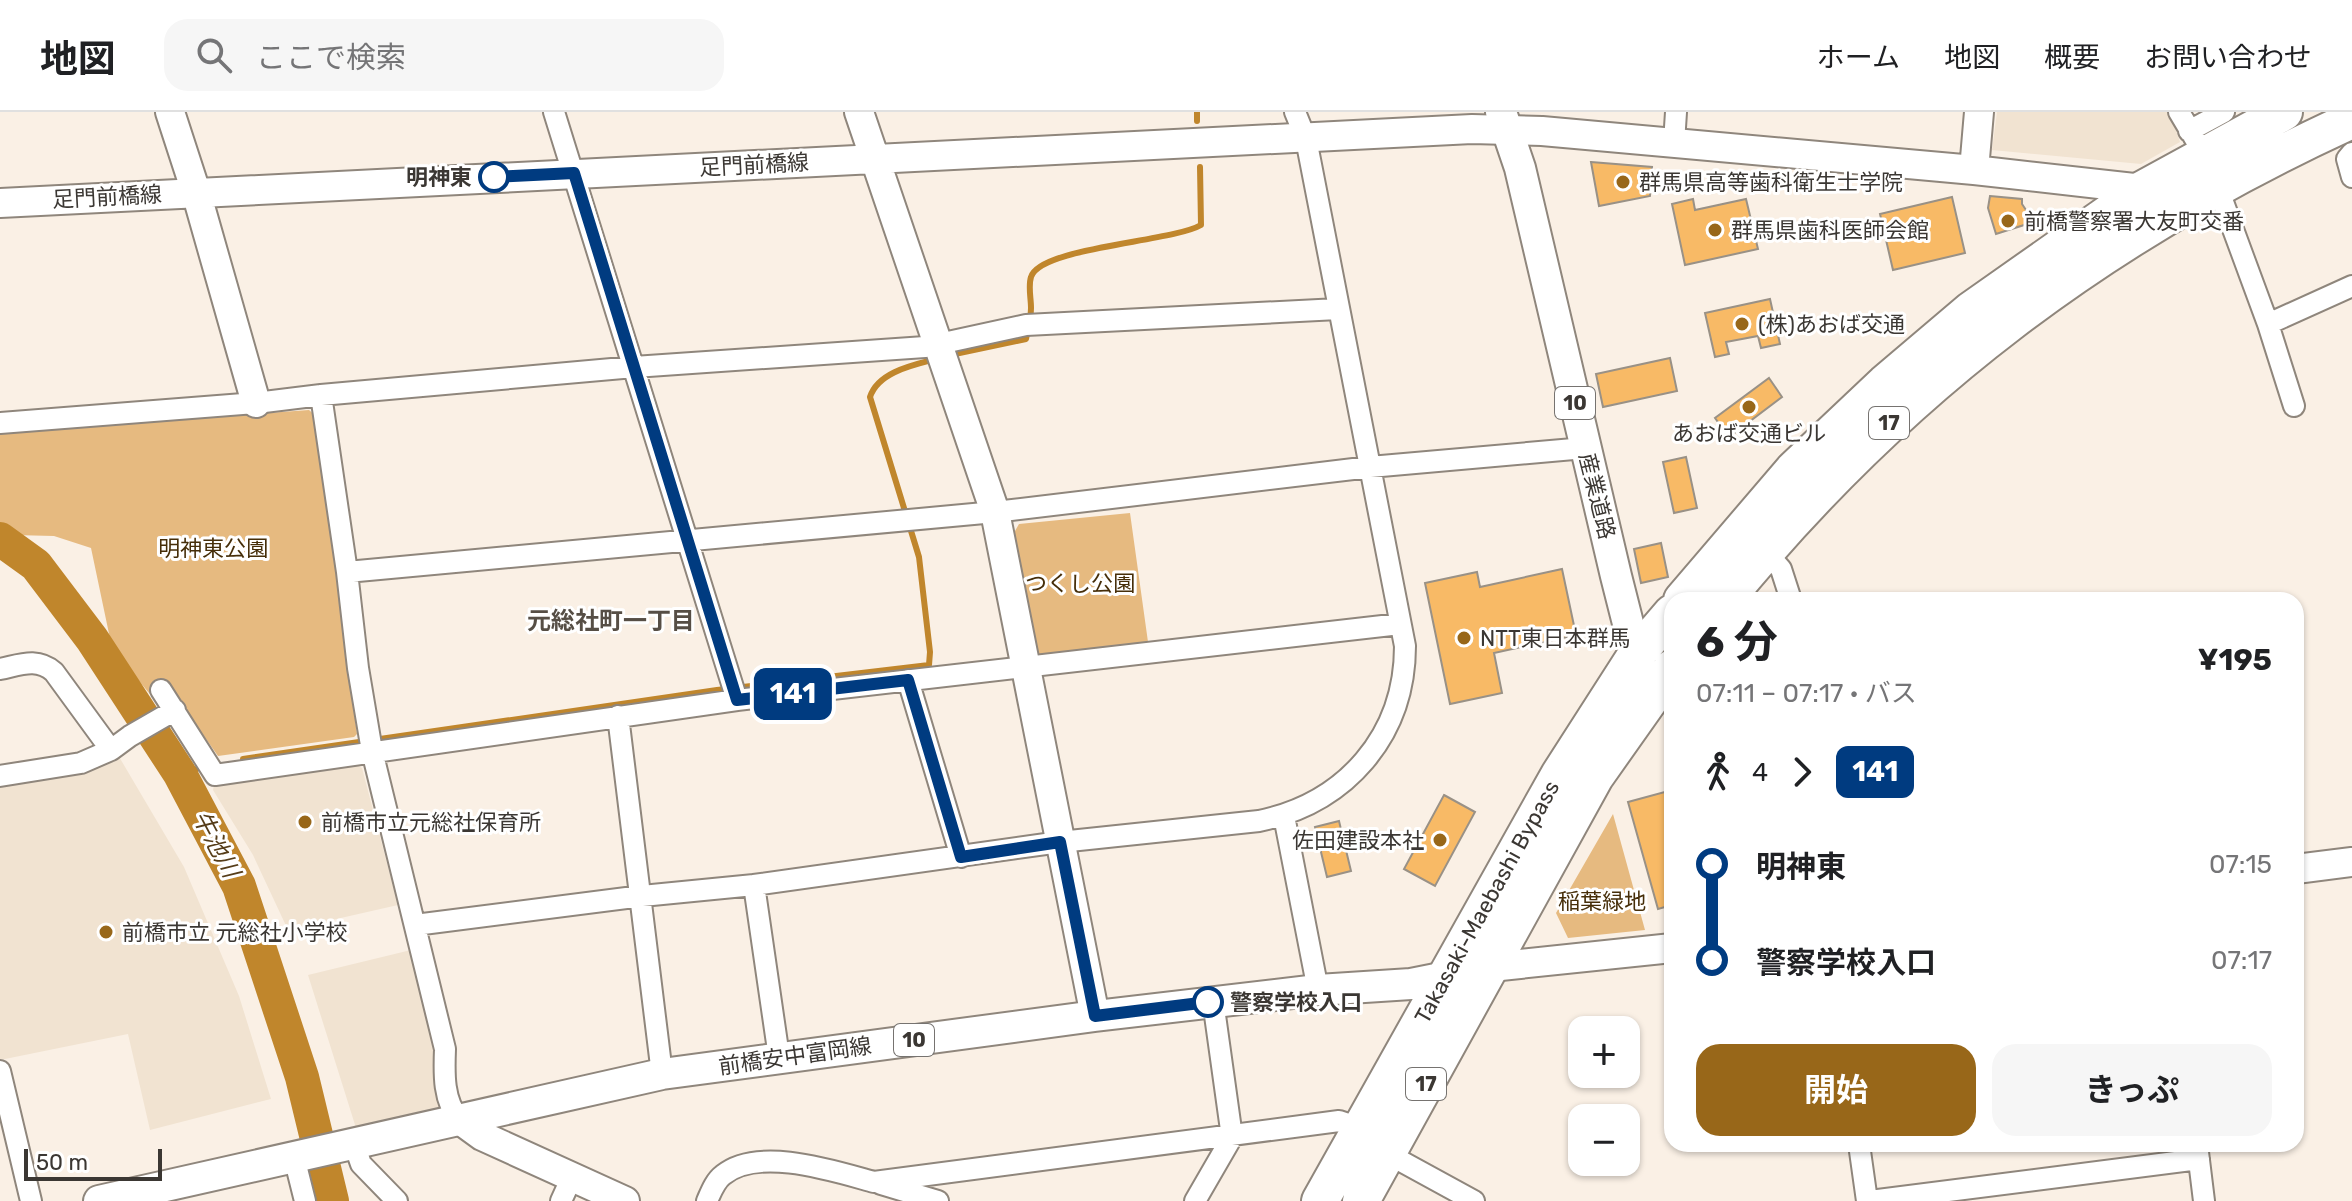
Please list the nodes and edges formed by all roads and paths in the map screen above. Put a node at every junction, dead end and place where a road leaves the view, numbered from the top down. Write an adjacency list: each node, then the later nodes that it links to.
1 (170, 112): 21 (street)
2 (554, 112): 18 (street)
3 (859, 112): 16 (street)
4 (1295, 112): 12 (street)
5 (1676, 112): 14 (street)
6 (1979, 112): 17 (street)
7 (2179, 112): 13 (street)
8 (2224, 112): 13 (street)
9 (2284, 112): 13 (highway, 17)
10 (2352, 120): 22 (highway, 17)
11 (1505, 121): 12 (street, 足門前橋線); 14 (street, 足門前橋線); 33 (main road, 産業道路 / 10)
12 (1306, 139): 16 (street, 足門前橋線); 25 (street)
13 (2196, 142): 20 (highway, 17)
14 (1674, 143): 17 (street, 足門前橋線)
15 (2352, 153): 19 (street)
16 (875, 159): 18 (street, 足門前橋線); 27 (street)
17 (1974, 170): 20 (street, 足門前橋線)
18 (574, 173): 21 (street, 足門前橋線); 28 (street)
19 (2352, 177)
20 (2143, 189): 22 (street, 足門前橋線); 39 (highway, 17)
21 (196, 192): 23 (street, 足門前橋線); 30 (street)
22 (2202, 196): 26 (street); 37 (highway, 17)
23 (0, 203)
24 (2352, 286): 26 (street)
25 (1338, 309): 27 (street); 34 (street)
26 (2268, 324): 31 (street)
27 (936, 344): 28 (street); 35 (street)
28 (634, 367): 29 (street); 36 (street)
29 (321, 395): 30 (street); 38 (street)
30 (256, 403): 32 (street)
31 (2294, 406)
32 (0, 423)
33 (1585, 448): 34 (street); 44 (main road, 産業道路 / 10)
34 (1370, 467): 35 (street); 43 (street)
35 (995, 512): 36 (street); 45 (street)
36 (688, 540): 38 (street); 50 (street)
37 (1766, 552): 40 (highway, 17); 41 (street)
38 (347, 572): 54 (street)
39 (1688, 592)
40 (1732, 592)
41 (1788, 592)
42 (1664, 622): 44 (highway, Takasaki-Maebashi Bypass / 17)
43 (1400, 624): 45 (street); 56 (street)
44 (1636, 655): 47 (main road, 産業道路 / 10); 66 (highway, Takasaki-Maebashi Bypass / 17)
45 (1024, 668): 48 (street); 57 (street)
46 (0, 669): 53 (street)
47 (1664, 679): 65 (highway, Takasaki-Maebashi Bypass / 17)
48 (908, 680): 50 (street); 58 (street)
49 (161, 690): 51 (street)
50 (737, 700): 52 (street)
51 (169, 713): 53 (street); 54 (street)
52 (618, 716): 54 (street); 62 (street)
53 (111, 750): 55 (street)
54 (372, 751): 63 (street)
55 (0, 776)
56 (1284, 816): 57 (street); 67 (street)
57 (1060, 842): 58 (street); 69 (street)
58 (961, 857): 61 (street)
59 (2352, 862): 60 (street)
60 (2304, 868)
61 (754, 885): 62 (street); 70 (street)
62 (642, 896): 63 (street); 72 (street)
63 (415, 925): 73 (street)
64 (1664, 949): 65 (street)
65 (1491, 967): 66 (main road, 前橋安中富岡線 / 10); 79 (highway, Takasaki-Maebashi Bypass / 17)
66 (1444, 978): 67 (main road, 前橋安中富岡線 / 10); 74 (highway, Takasaki-Maebashi Bypass / 17)
67 (1318, 990): 68 (main road, 前橋安中富岡線 / 10)
68 (1213, 1001): 69 (main road, 前橋安中富岡線 / 10); 75 (street)
69 (1095, 1016): 70 (main road, 前橋安中富岡線 / 10)
70 (779, 1057): 72 (main road, 前橋安中富岡線 / 10)
71 (0, 1071): 83 (street)
72 (662, 1074): 73 (main road, 前橋安中富岡線 / 10)
73 (460, 1120): 76 (main road, 前橋安中富岡線 / 10); 82 (street)
74 (1360, 1128): 75 (street); 91 (highway, Takasaki-Maebashi Bypass / 17)
75 (1232, 1137): 81 (street); 90 (street)
76 (349, 1145): 80 (main road, 10); 86 (street)
77 (1860, 1152): 94 (street)
78 (2198, 1152): 94 (street); 95 (street)
79 (1388, 1154): 92 (highway, Takasaki-Maebashi Bypass / 17); 93 (street)
80 (298, 1156): 84 (main road, 10); 85 (street)
81 (874, 1182): 88 (street); 89 (street)
82 (566, 1189): 87 (street)
83 (31, 1201)
84 (99, 1201)
85 (305, 1201)
86 (397, 1201)
87 (625, 1201)
88 (707, 1201)
89 (938, 1201)
90 (1195, 1201)
91 (1320, 1201)
92 (1361, 1201)
93 (1474, 1201)
94 (1868, 1201)
95 (2204, 1201)

